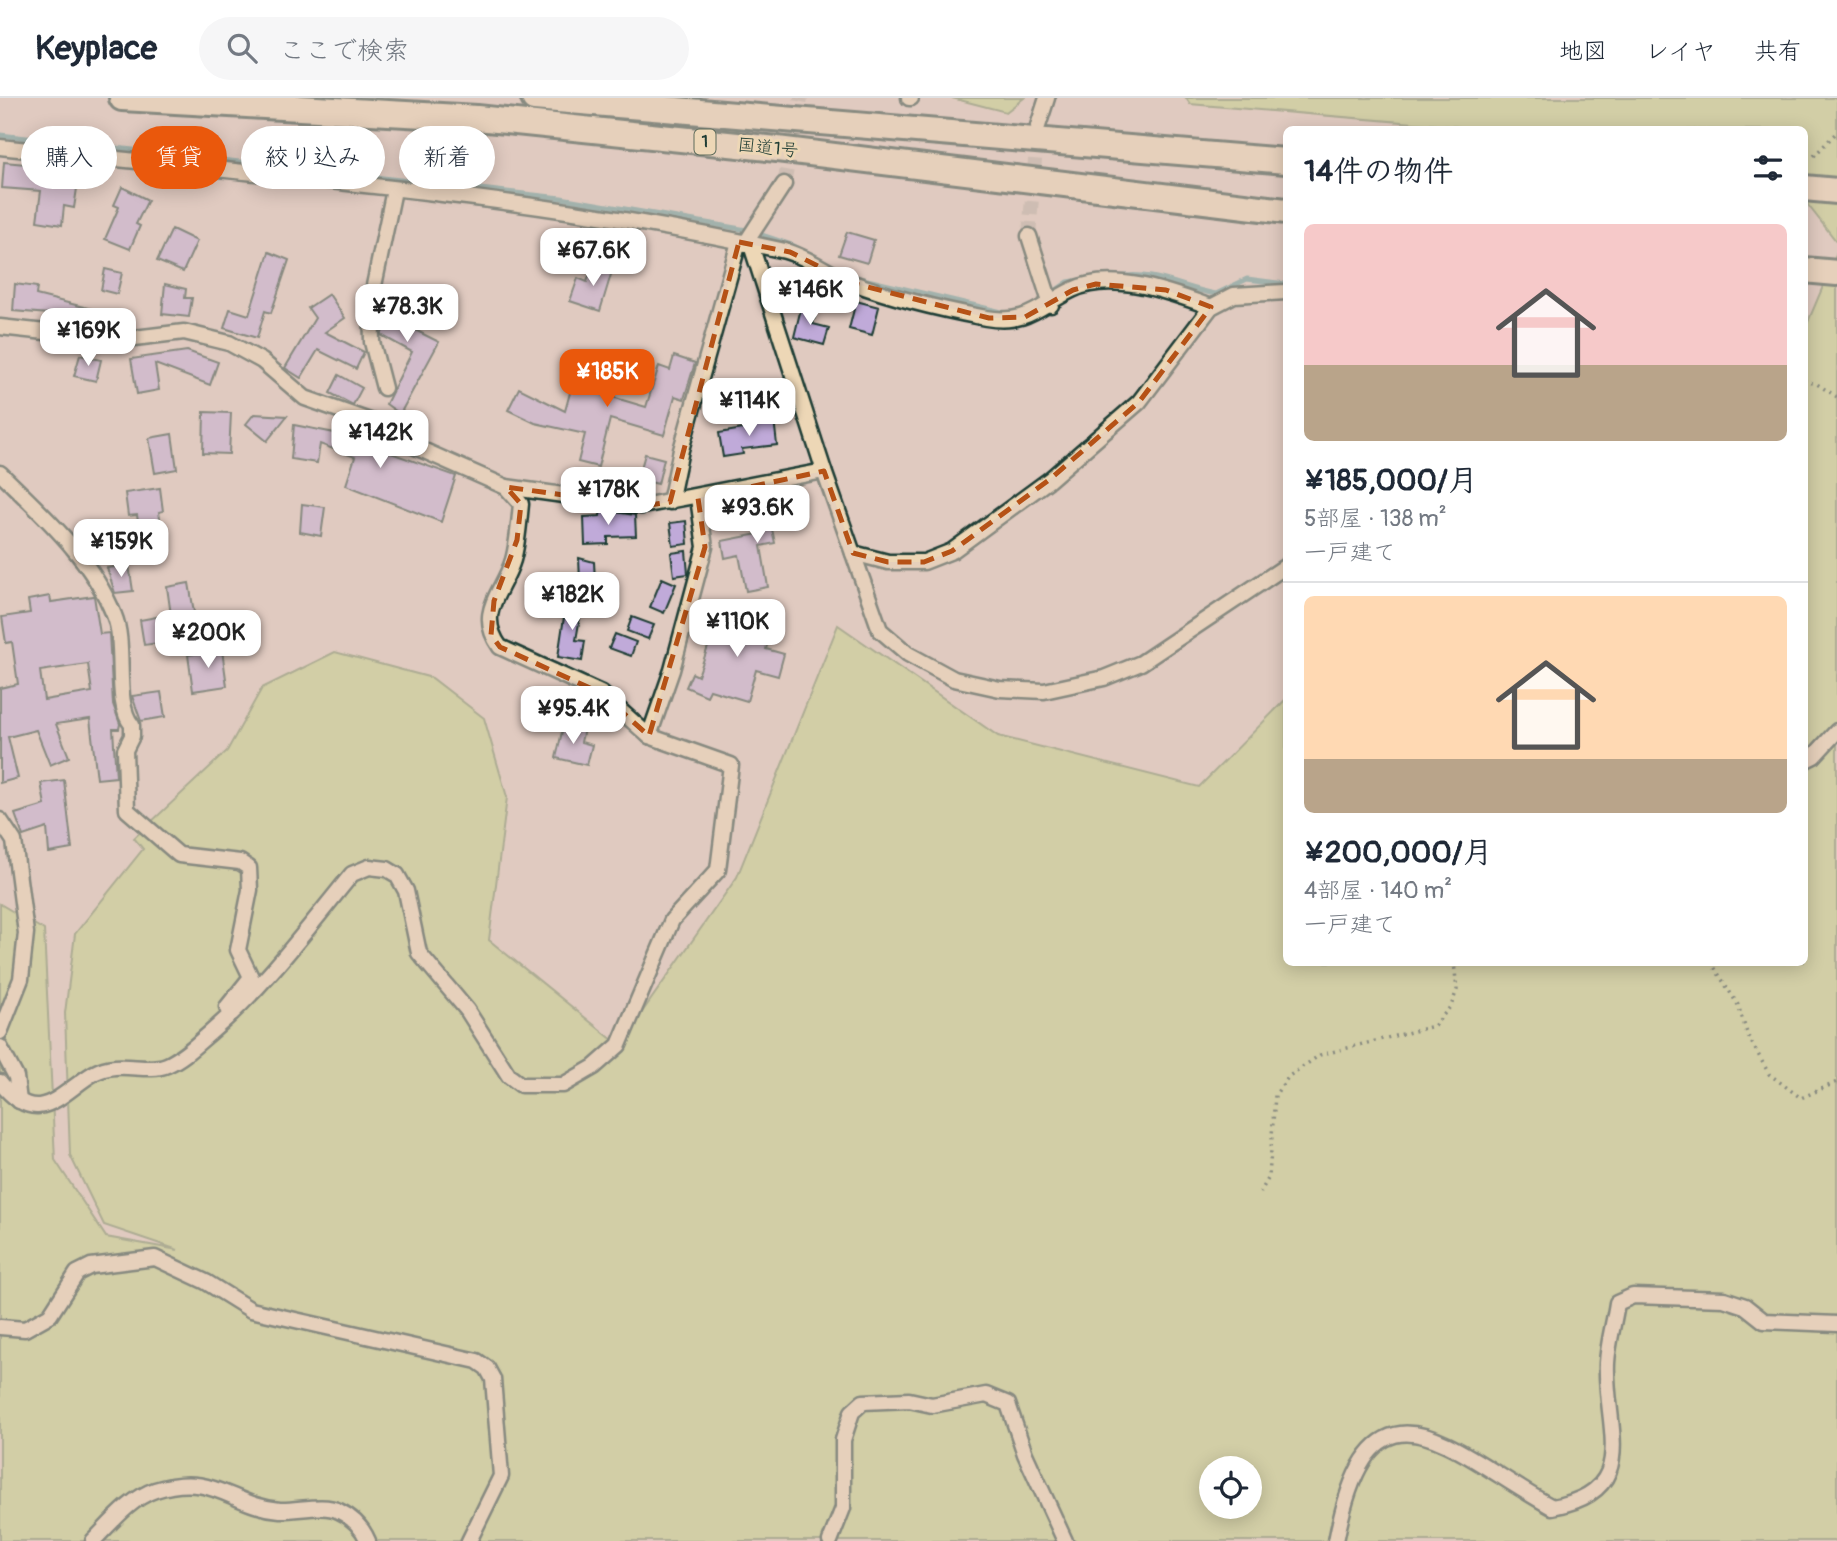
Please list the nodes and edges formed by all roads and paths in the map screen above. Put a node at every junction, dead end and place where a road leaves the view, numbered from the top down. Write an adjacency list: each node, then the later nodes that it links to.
1 (122, 98): 13 (highway, 国道1号 / 1)
2 (534, 98): 8 (highway, 国道1号 / 1)
3 (1047, 98): 4 (street)
4 (1038, 126)
5 (1835, 134): 7 (path)
6 (0, 147): 11 (street)
7 (1814, 156)
8 (1283, 161)
9 (784, 184): 15 (street)
10 (1808, 188): 12 (highway)
11 (394, 190): 15 (street); 23 (street)
12 (1837, 191)
13 (1283, 211)
14 (1030, 236): 19 (street)
15 (745, 244): 19 (street); 25 (street); 29 (street)
16 (1808, 270): 17 (highway)
17 (1837, 273)
18 (1283, 292): 20 (street)
19 (1051, 305): 20 (street)
20 (1211, 307): 30 (street)
21 (0, 327): 27 (street)
22 (1808, 382): 24 (path)
23 (384, 388)
24 (1837, 397)
25 (824, 471): 28 (street); 30 (street)
26 (0, 473): 39 (street)
27 (506, 487): 29 (street); 33 (street)
28 (698, 498): 29 (street); 33 (street)
29 (670, 502)
30 (853, 553): 31 (street)
31 (1283, 568)
32 (1837, 731): 34 (street)
33 (649, 736): 39 (street)
34 (1808, 759)
35 (0, 820): 38 (street)
36 (1454, 966): 44 (path)
37 (1713, 966): 42 (path)
38 (0, 1032)
39 (206, 1036): 43 (street)
40 (0, 1046): 43 (street)
41 (0, 1082): 43 (street)
42 (1837, 1082)
43 (19, 1101)
44 (1260, 1194)
45 (1837, 1324): 52 (street)
46 (0, 1327): 49 (street)
47 (93, 1541): 48 (street)
48 (368, 1541)
49 (468, 1541)
50 (830, 1541): 51 (street)
51 (1065, 1541)
52 (1336, 1541)

